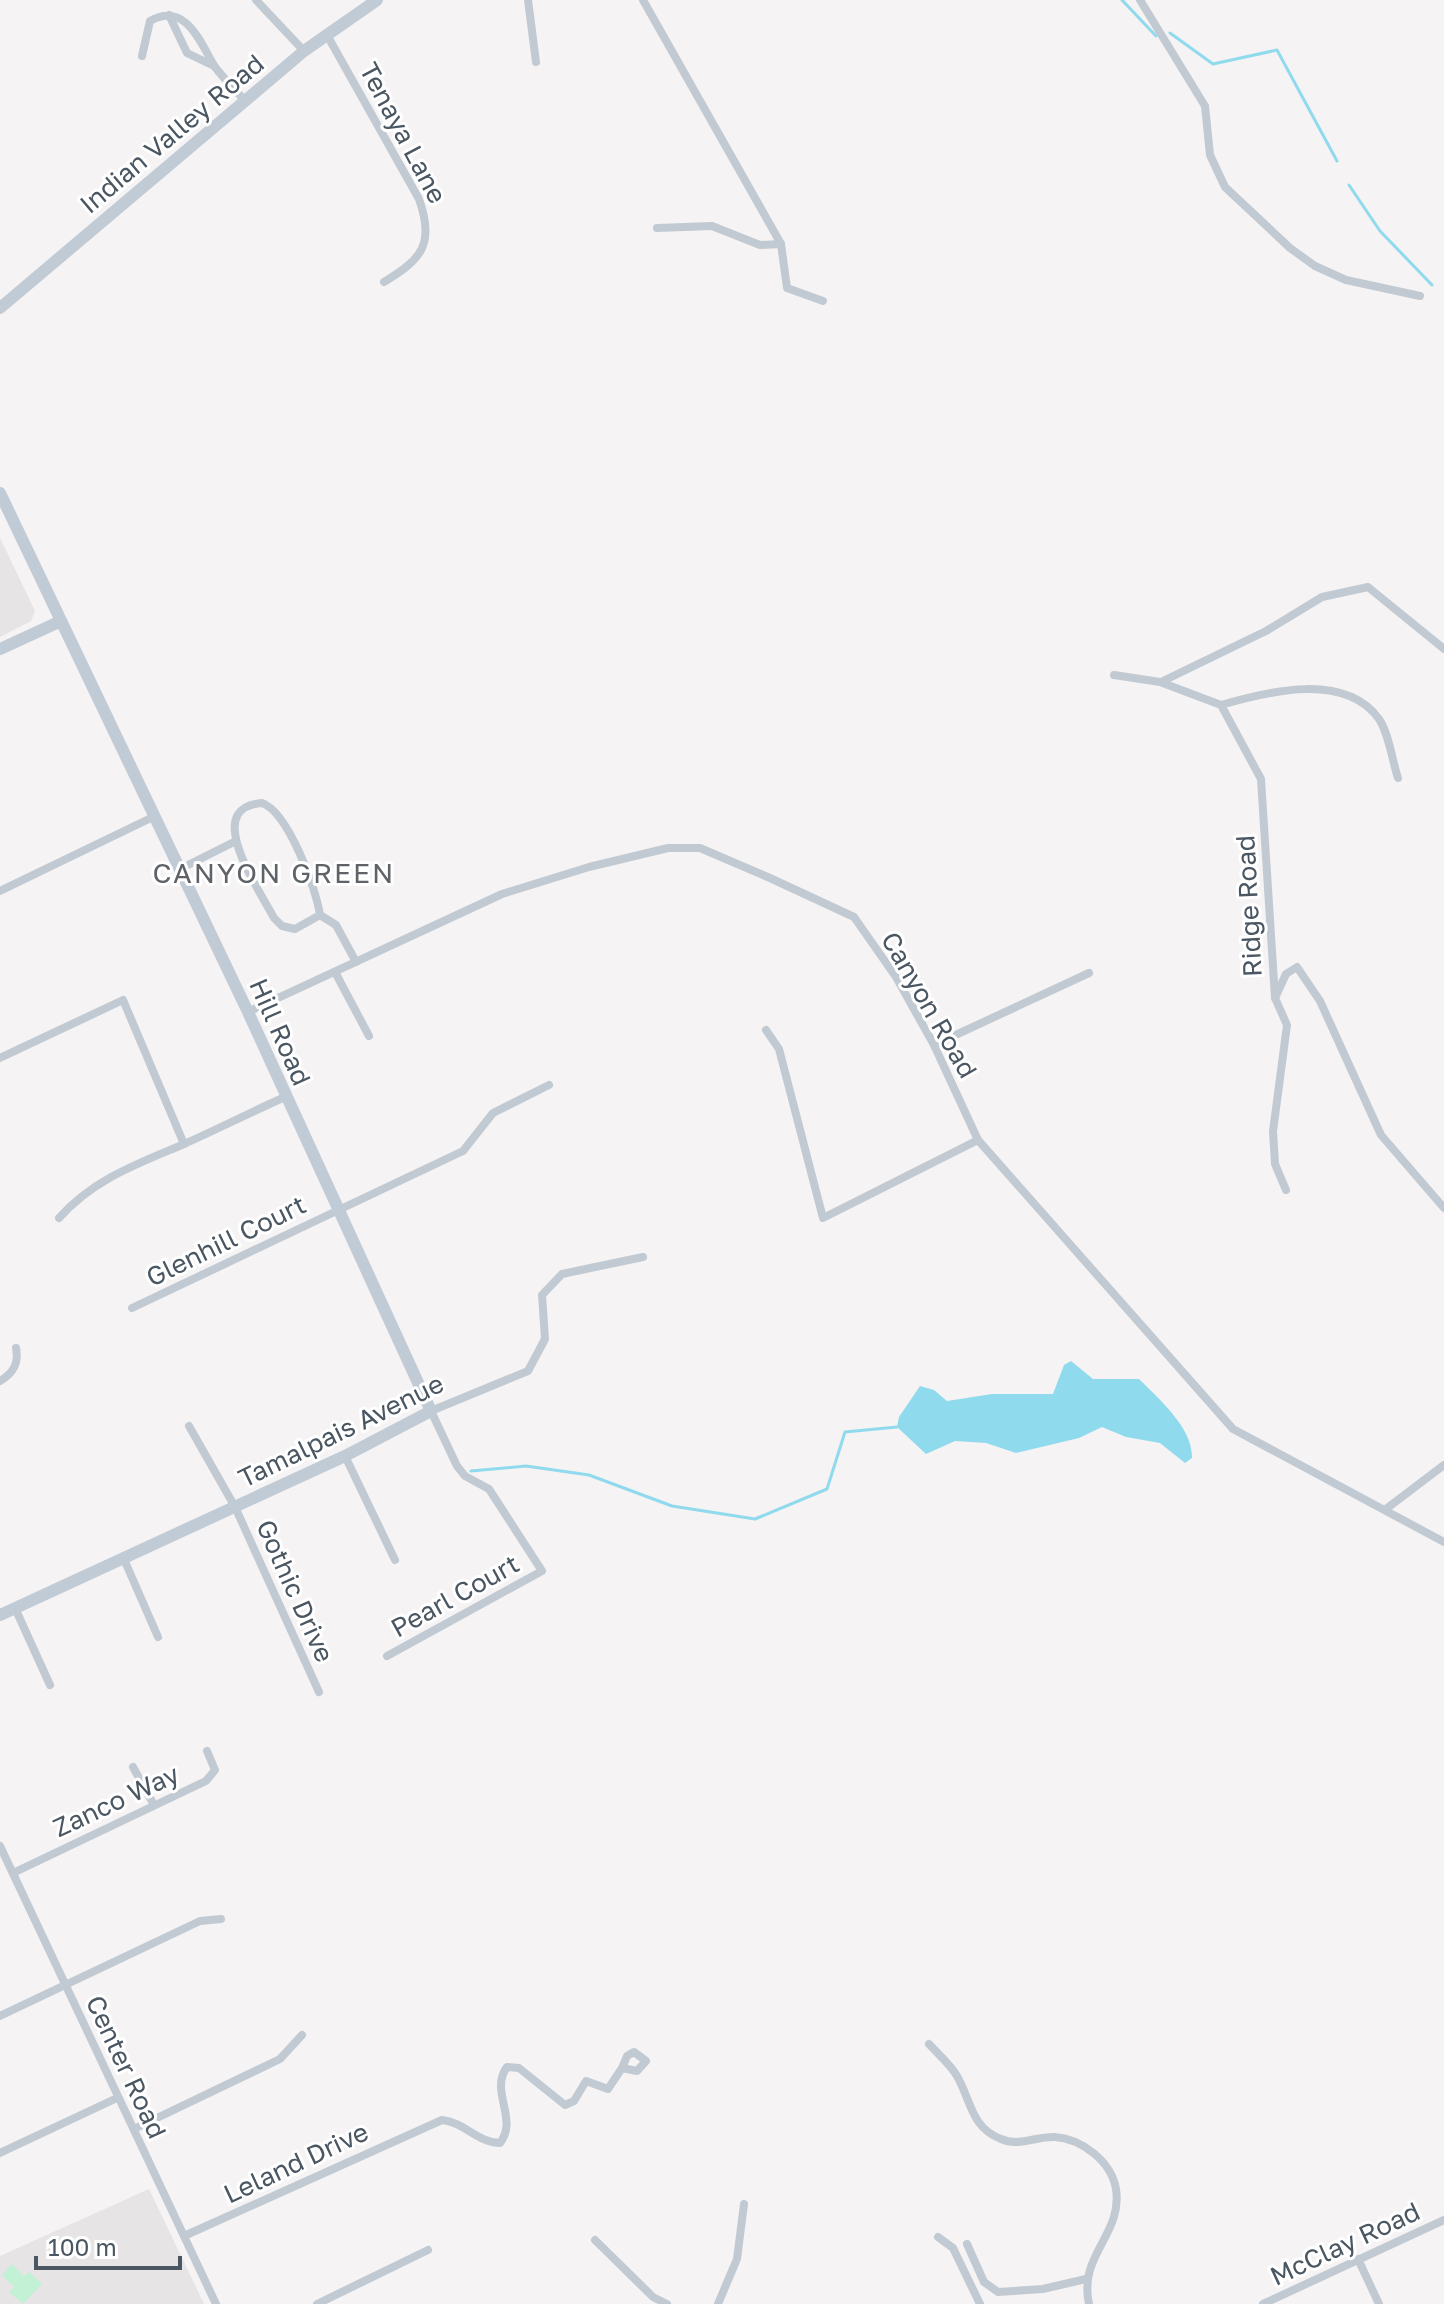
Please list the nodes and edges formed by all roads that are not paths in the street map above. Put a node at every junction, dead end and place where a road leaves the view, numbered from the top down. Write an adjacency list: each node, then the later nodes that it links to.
1 (256, 0): 8 (street)
2 (377, 0): 7 (street, Indian Valley Road)
3 (528, 0): 10 (street)
4 (643, 0): 14 (street)
5 (1140, 0): 16 (street)
6 (169, 14): 9 (street); 11 (street); 11 (street)
7 (327, 35): 8 (street, Indian Valley Road); 15 (street, Tenaya Lane)
8 (304, 51): 12 (street, Indian Valley Road)
9 (142, 56)
10 (536, 62)
11 (214, 66): 12 (street)
12 (245, 101): 18 (street, Indian Valley Road)
13 (657, 228): 14 (street)
14 (781, 244): 17 (street)
15 (384, 282)
16 (1420, 296)
17 (823, 301)
18 (0, 308)
19 (0, 493): 20 (street, Hill Road)
20 (61, 621): 21 (street); 27 (street, Hill Road)
21 (0, 649)
22 (1444, 649): 24 (street)
23 (1114, 675): 24 (street)
24 (1160, 682): 25 (street)
25 (1221, 705): 26 (street); 35 (street, Ridge Road)
26 (1398, 778)
27 (153, 817): 29 (street, Hill Road); 30 (street)
28 (236, 841): 29 (street); 31 (street); 31 (street)
29 (178, 870): 36 (street, Hill Road)
30 (0, 891)
31 (320, 915): 32 (street)
32 (356, 962): 33 (street, Canyon Road); 39 (street, Canyon Road)
33 (335, 972): 36 (street, Canyon Road); 38 (street)
34 (1089, 973): 39 (street)
35 (1275, 998): 45 (street); 46 (street, Ridge Road)
36 (248, 1012): 42 (street, Hill Road)
37 (766, 1030): 43 (street)
38 (369, 1036)
39 (934, 1045): 43 (street, Canyon Road)
40 (0, 1058): 44 (street)
41 (549, 1085): 47 (street, Glenhill Court)
42 (285, 1097): 44 (street); 47 (street, Hill Road)
43 (978, 1140): 58 (street, Canyon Road)
44 (184, 1144): 48 (street)
45 (1286, 1190)
46 (1444, 1208)
47 (337, 1210): 50 (street, Glenhill Court); 53 (street, Hill Road)
48 (59, 1218)
49 (643, 1257): 53 (street, Tamalpais Avenue)
50 (132, 1308)
51 (16, 1348): 52 (street)
52 (0, 1381)
53 (431, 1411): 55 (street, Tamalpais Avenue); 62 (street, Hill Road)
54 (189, 1426): 57 (street, Gothic Drive)
55 (345, 1456): 57 (street, Tamalpais Avenue); 61 (street)
56 (1444, 1465): 58 (street)
57 (235, 1507): 60 (street, Tamalpais Avenue); 68 (street, Gothic Drive)
58 (1386, 1509): 59 (street, Canyon Road)
59 (1444, 1542)
60 (123, 1557): 63 (street, Tamalpais Avenue); 65 (street)
61 (395, 1560)
62 (542, 1571): 66 (street, Pearl Court)
63 (15, 1608): 64 (street, Tamalpais Avenue); 67 (street)
64 (0, 1615)
65 (158, 1637)
66 (387, 1656)
67 (50, 1685)
68 (319, 1692)
69 (207, 1751): 71 (street, Zanco Way)
70 (133, 1767): 71 (street)
71 (154, 1805): 73 (street, Zanco Way)
72 (0, 1846): 73 (street, Center Road)
73 (13, 1873): 75 (street, Center Road)
74 (221, 1919): 75 (street)
75 (66, 1985): 76 (street); 80 (street, Center Road)
76 (0, 2016)
77 (302, 2035): 81 (street)
78 (929, 2044): 91 (street)
79 (622, 2068): 85 (street, Leland Drive)
80 (117, 2098): 81 (street, Center Road); 82 (street)
81 (134, 2129): 85 (street, Center Road)
82 (0, 2153)
83 (744, 2204): 95 (street)
84 (1444, 2220): 90 (street, McClay Road)
85 (184, 2236): 92 (street, Center Road)
86 (938, 2237): 96 (street)
87 (595, 2240): 94 (street)
88 (967, 2244): 91 (street)
89 (428, 2250): 93 (street)
90 (1358, 2259): 98 (street, McClay Road); 99 (street)
91 (1086, 2279): 97 (street)
92 (216, 2304)
93 (317, 2304)
94 (667, 2304)
95 (718, 2304)
96 (980, 2304)
97 (1089, 2304)
98 (1263, 2304)
99 (1379, 2304)

